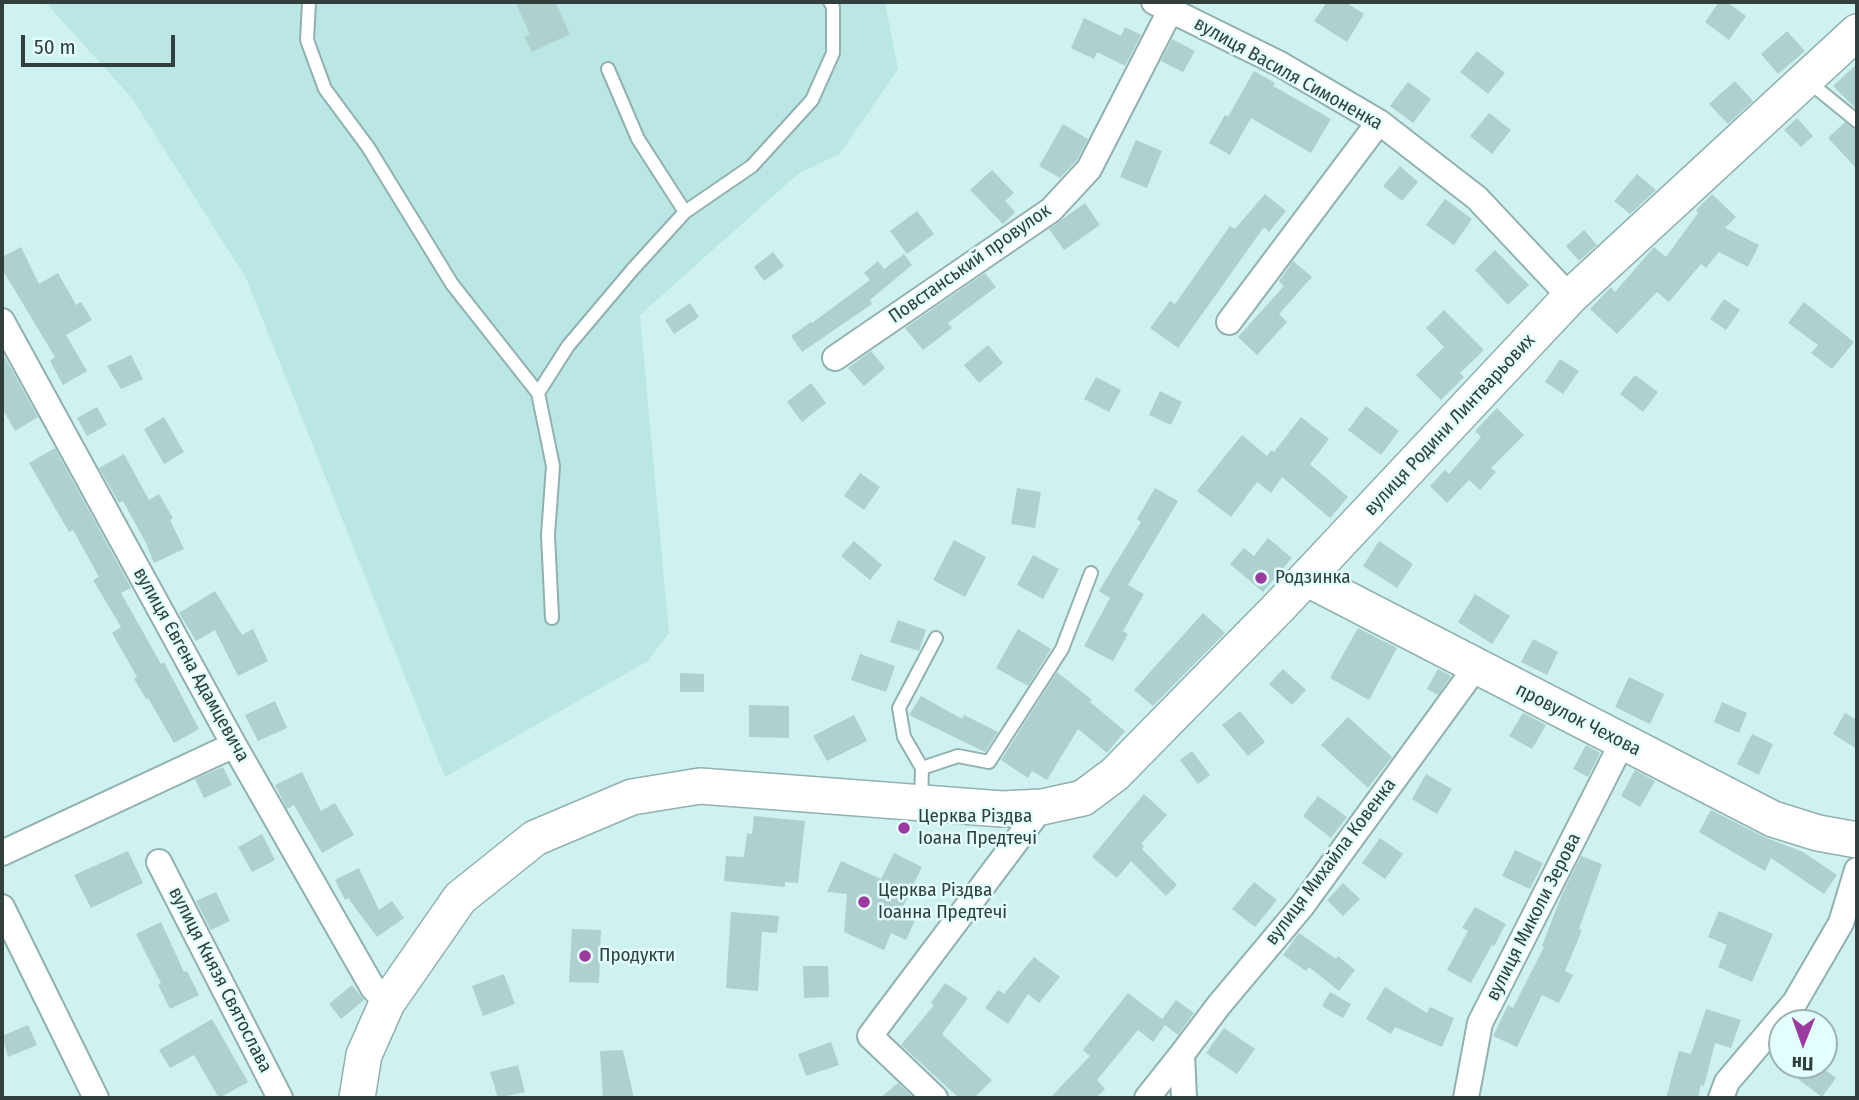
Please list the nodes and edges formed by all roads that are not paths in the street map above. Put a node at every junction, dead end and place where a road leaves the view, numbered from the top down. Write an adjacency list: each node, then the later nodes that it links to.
1 (309, 2): 14 (lane)
2 (830, 2): 9 (lane)
3 (1162, 6): 8 (street, вулиця Василя Симоненка); 13 (street, Повстанський провулок)
4 (1857, 32): 6 (main road, вулиця Родини Линтварьових)
5 (608, 69): 9 (lane)
6 (1806, 79): 7 (lane); 10 (main road, вулиця Родини Линтварьових)
7 (1857, 121)
8 (1379, 122): 10 (street, вулиця Василя Симоненка); 12 (street)
9 (685, 212): 14 (lane)
10 (1570, 297): 16 (main road, вулиця Родини Линтварьових)
11 (2, 321): 21 (street, вулиця Євгена Адамцевича)
12 (1229, 321)
13 (835, 358)
14 (538, 393): 17 (lane)
15 (1091, 573): 22 (lane)
16 (1306, 578): 19 (main road, провулок Чехова); 24 (main road, вулиця Родини Линтварьових)
17 (552, 618)
18 (936, 638): 22 (lane)
19 (1476, 667): 20 (main road, провулок Чехова); 31 (street, вулиця Михайла Ковенка)
20 (1622, 743): 25 (main road, провулок Чехова); 38 (street, вулиця Миколи Зерова)
21 (234, 745): 26 (street); 30 (street, вулиця Євгена Адамцевича)
22 (922, 768): 23 (lane)
23 (921, 803): 24 (main road, вулиця Родини Линтварьових); 30 (main road, вулиця Родини Линтварьових)
24 (1042, 807): 35 (street)
25 (1857, 841)
26 (2, 853)
27 (159, 862): 33 (street, вулиця Князя Святослава)
28 (1857, 870): 39 (street)
29 (2, 907): 32 (street)
30 (387, 1003): 34 (main road, вулиця Родини Линтварьових)
31 (1182, 1054): 36 (street, вулиця Михайла Ковенка); 37 (street)
32 (96, 1098)
33 (280, 1098)
34 (357, 1098)
35 (935, 1098)
36 (1147, 1098)
37 (1184, 1098)
38 (1466, 1098)
39 (1721, 1098)

